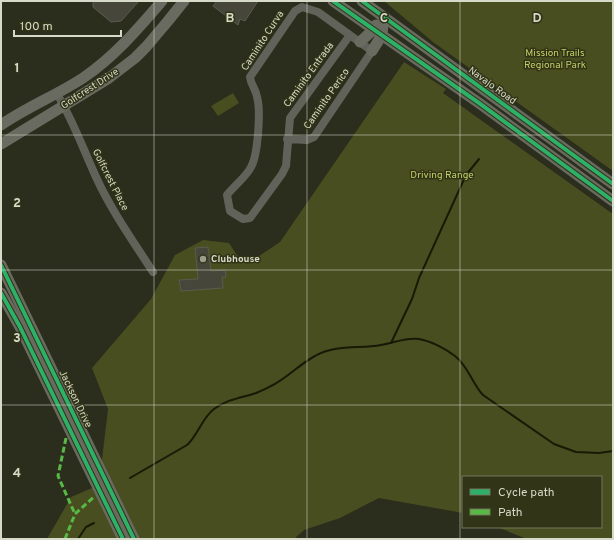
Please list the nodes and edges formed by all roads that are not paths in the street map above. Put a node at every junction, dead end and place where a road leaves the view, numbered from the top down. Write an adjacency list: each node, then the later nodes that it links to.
1 (162, 1): 10 (main road, Golfcrest Drive)
2 (184, 1): 11 (main road, Golfcrest Drive)
3 (333, 1): 5 (main road)
4 (366, 4): 5 (main road); 9 (main road, Navajo Road)
5 (380, 29): 7 (main road); 8 (main road); 9 (main road); 16 (main road)
6 (350, 35): 7 (street); 13 (street, Caminito Entrada); 17 (street, Caminito Curva)
7 (360, 42): 8 (street)
8 (372, 51): 13 (street, Caminito Perico)
9 (456, 69): 15 (main road, Navajo Road)
10 (57, 94): 11 (street, Golfcrest Place); 12 (main road, Golfcrest Drive)
11 (64, 106): 14 (main road, Golfcrest Drive); 19 (street, Golfcrest Place)
12 (1, 125)
13 (287, 139): 17 (street, Caminito Entrada)
14 (1, 144)
15 (613, 184)
16 (613, 201)
17 (253, 214)
18 (1, 265): 22 (main road, Jackson Drive)
19 (153, 272)
20 (1, 292): 21 (main road, Jackson Drive)
21 (123, 539)
22 (134, 539)

